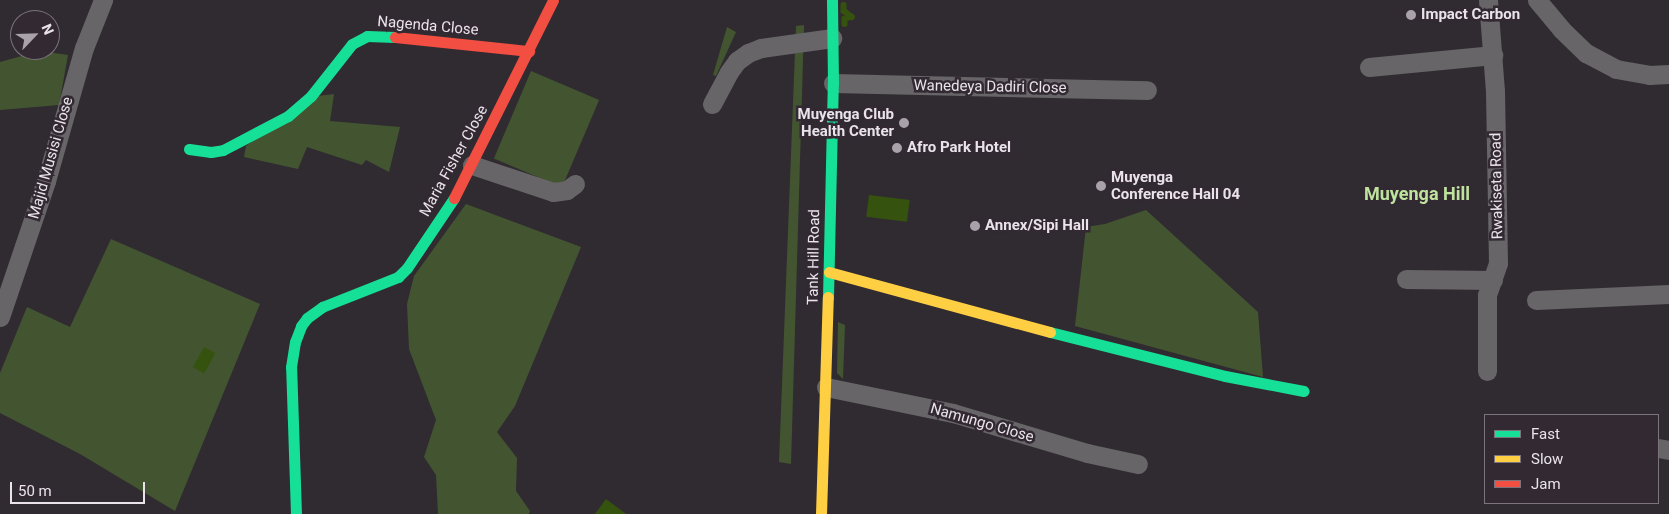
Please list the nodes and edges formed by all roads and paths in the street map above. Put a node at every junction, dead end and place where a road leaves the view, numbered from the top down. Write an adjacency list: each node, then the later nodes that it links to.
1 (103, 0): 22 (street, Majid Musisi Close)
2 (553, 0): 7 (street, Maria Fisher Close)
3 (832, 0): 6 (street, Tank Hill Road)
4 (1488, 0): 8 (street, Rwakiseta Road)
5 (1537, 0): 10 (street)
6 (832, 38): 11 (street, Tank Hill Road); 13 (street)
7 (529, 51): 14 (street, Nagenda Close); 15 (street, Maria Fisher Close)
8 (1493, 55): 9 (street); 19 (street, Rwakiseta Road)
9 (1369, 67)
10 (1669, 74)
11 (833, 84): 12 (street, Wanedeya Dadiri Close); 17 (street, Tank Hill Road)
12 (1147, 90)
13 (712, 104)
14 (189, 149)
15 (472, 165): 16 (street); 27 (street, Maria Fisher Close)
16 (575, 184)
17 (829, 272): 24 (street, Tank Hill Road); 25 (street)
18 (1406, 279): 19 (street)
19 (1492, 280): 23 (street, Rwakiseta Road)
20 (1669, 294): 21 (street)
21 (1536, 300)
22 (0, 317)
23 (1487, 371)
24 (826, 387): 26 (street, Namungo Close); 28 (street, Tank Hill Road)
25 (1304, 391)
26 (1138, 464)
27 (296, 514)
28 (821, 514)

